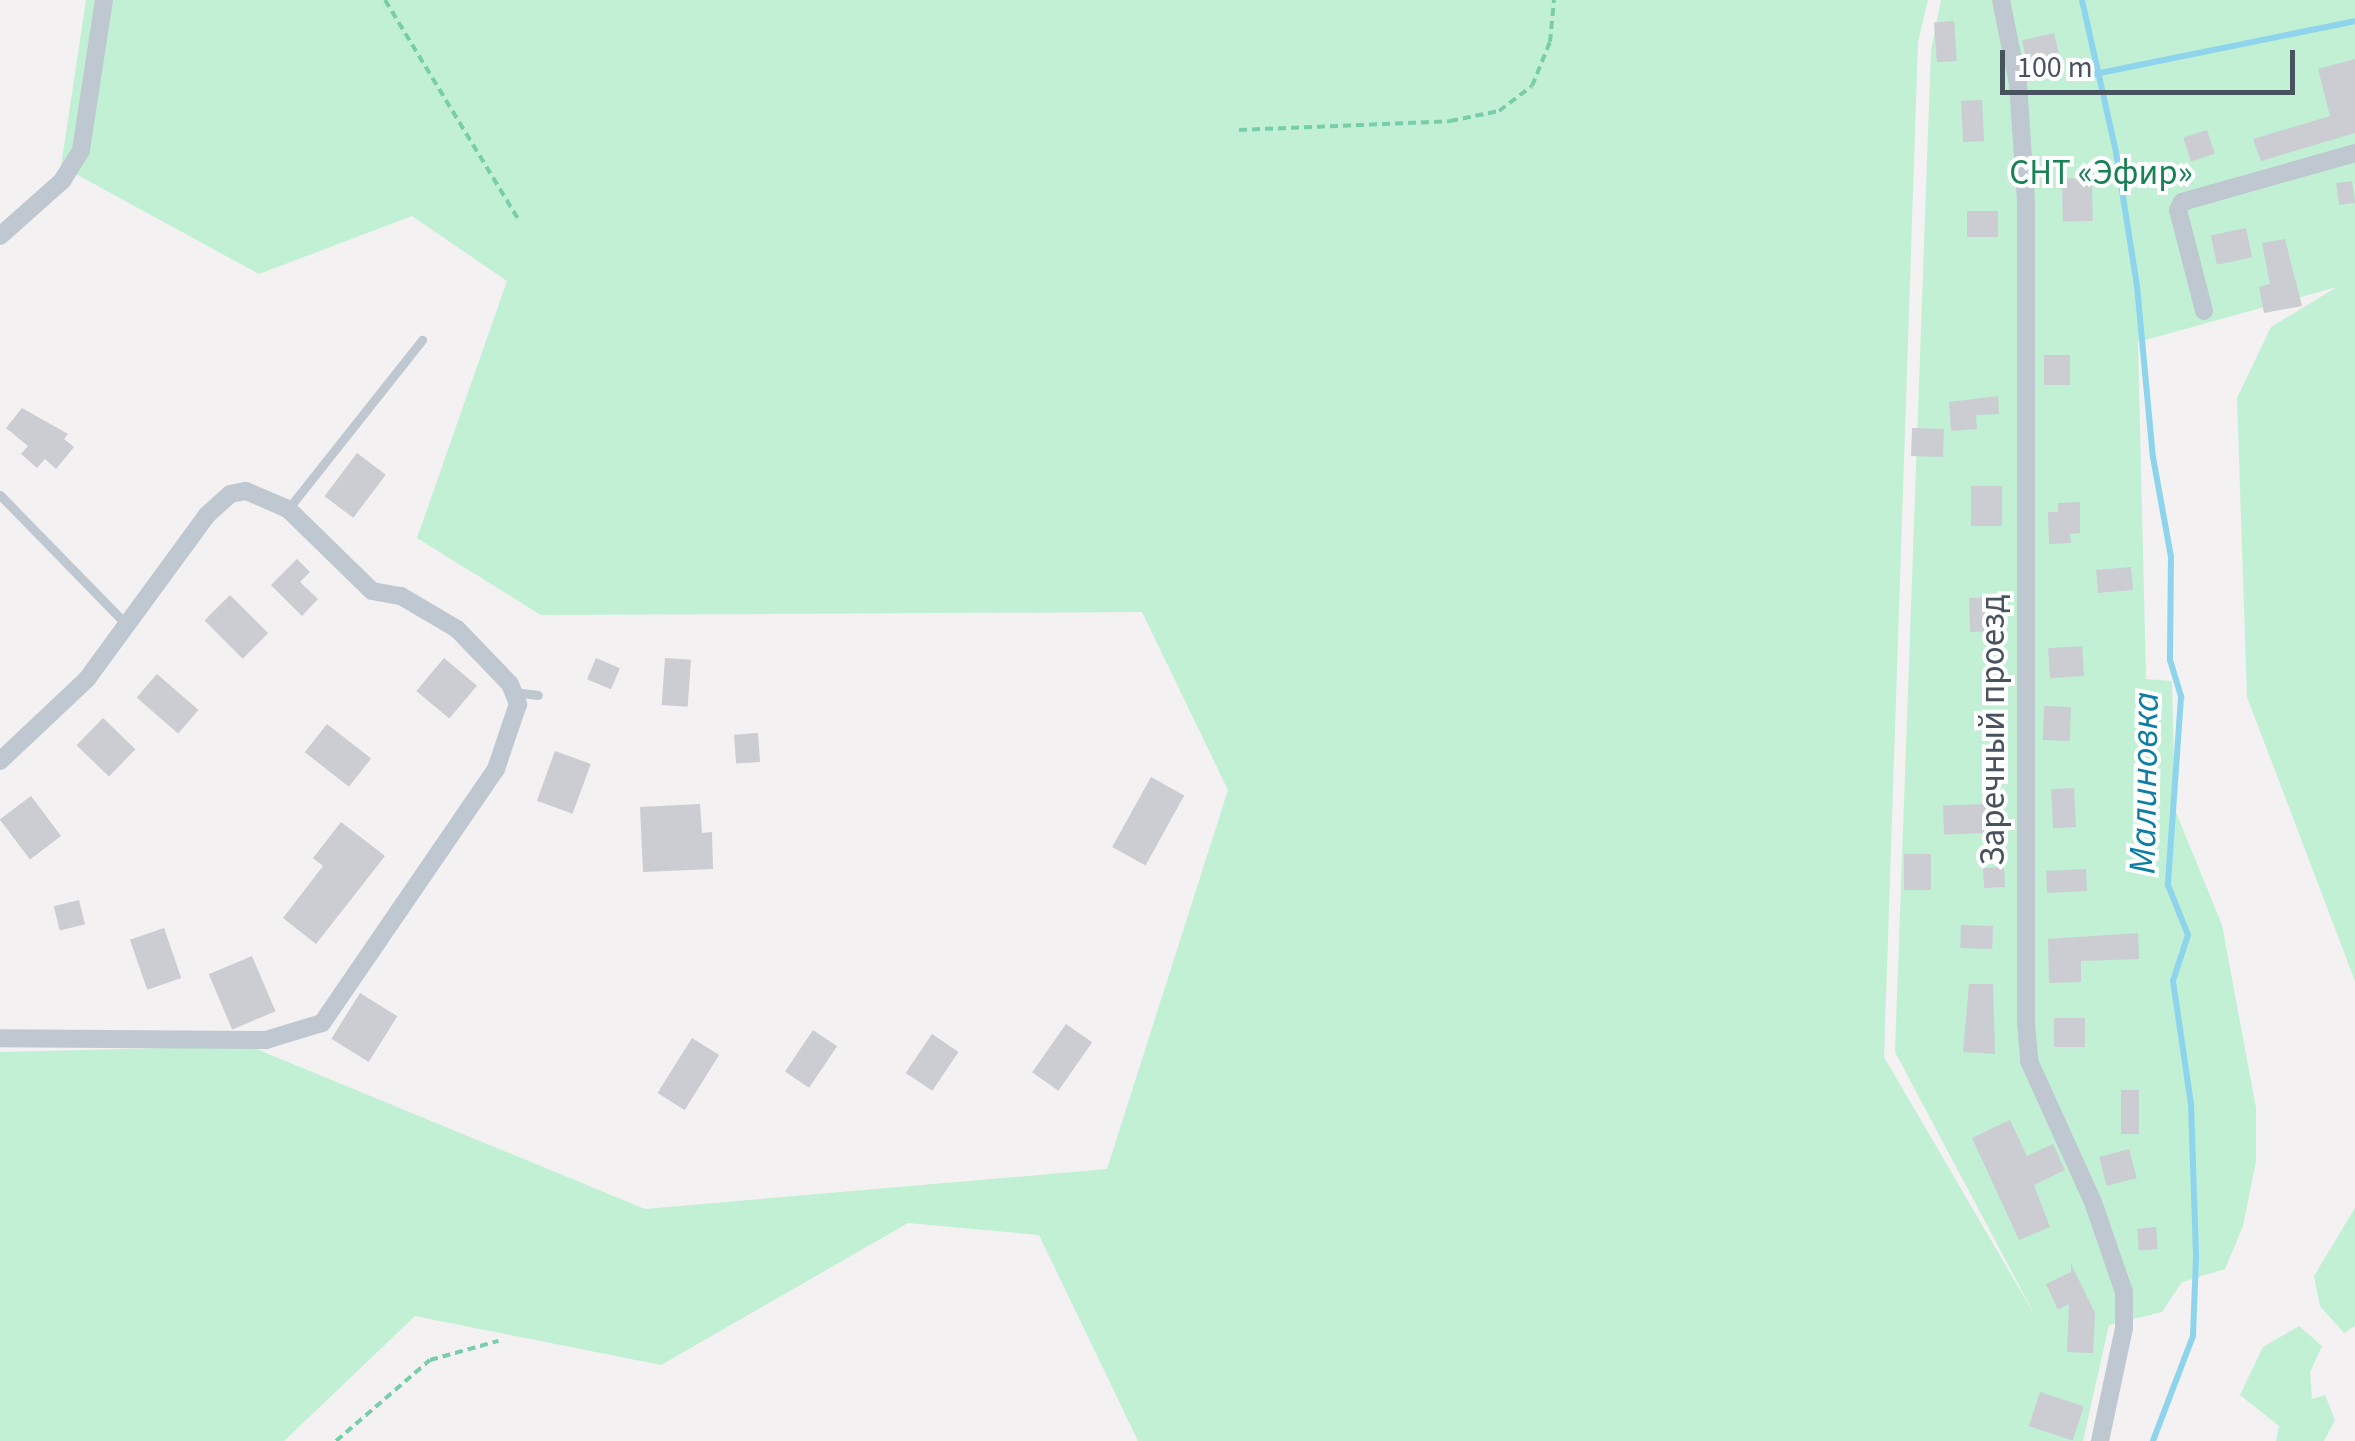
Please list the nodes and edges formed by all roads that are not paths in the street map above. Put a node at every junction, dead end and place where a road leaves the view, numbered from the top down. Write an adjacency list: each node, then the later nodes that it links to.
1 (104, 0): 4 (street)
2 (2001, 0): 14 (street, Заречный проезд)
3 (2355, 152): 5 (street)
4 (0, 236)
5 (2204, 311)
6 (422, 340): 8 (lane)
7 (0, 495): 9 (lane)
8 (288, 509): 9 (street); 10 (street)
9 (130, 627): 12 (street)
10 (513, 692): 11 (lane); 13 (street)
11 (538, 695)
12 (0, 761)
13 (0, 1038)
14 (2100, 1441)

